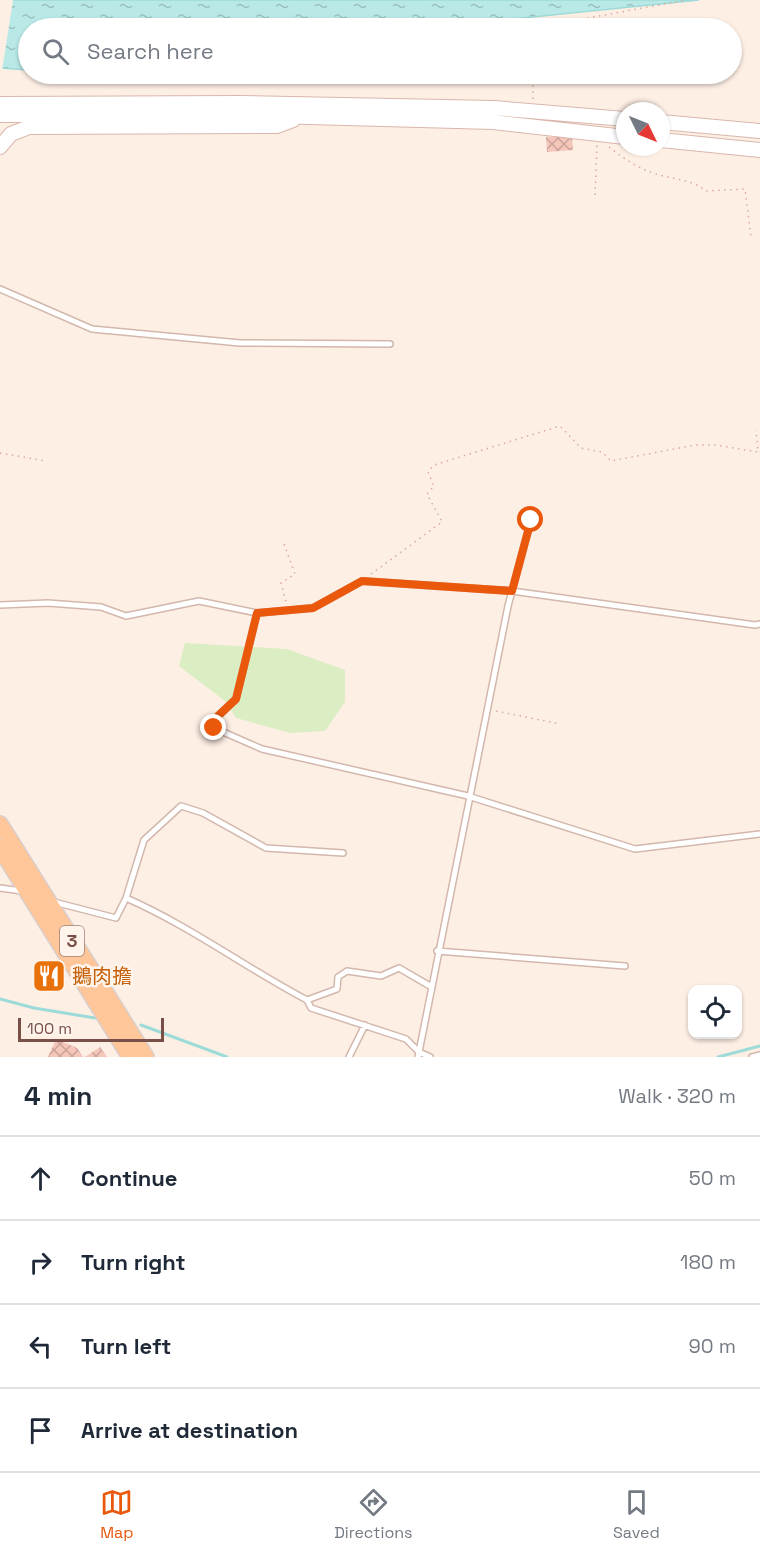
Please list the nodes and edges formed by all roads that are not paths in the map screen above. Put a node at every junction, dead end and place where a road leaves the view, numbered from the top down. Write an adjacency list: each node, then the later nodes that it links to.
1 (0, 105): 2 (main road)
2 (299, 111): 3 (main road); 4 (main road); 7 (main road); 9 (main road)
3 (0, 116)
4 (616, 118)
5 (670, 123): 6 (main road)
6 (760, 131)
7 (616, 136)
8 (670, 141): 10 (main road)
9 (0, 147)
10 (760, 150)
11 (0, 289): 12 (lane)
12 (390, 344)
13 (531, 520): 14 (lane)
14 (512, 591): 16 (lane); 17 (lane); 18 (lane)
15 (0, 605): 16 (lane)
16 (257, 613): 18 (lane)
17 (760, 624)
18 (468, 796): 20 (lane); 26 (lane)
19 (0, 824): 24 (main road, 3)
20 (760, 834)
21 (0, 849): 24 (main road, 3)
22 (343, 853): 25 (lane)
23 (0, 888): 24 (lane)
24 (37, 893): 25 (lane); 33 (main road, 3); 34 (main road, 3)
25 (126, 898): 29 (lane)
26 (437, 951): 27 (lane); 28 (lane)
27 (625, 966)
28 (430, 986): 29 (lane); 31 (lane)
29 (307, 1000): 30 (lane)
30 (365, 1025): 31 (lane); 35 (lane)
31 (418, 1055): 36 (lane)
32 (760, 1055): 37 (lane)
33 (130, 1057)
34 (146, 1057)
35 (349, 1057)
36 (430, 1057)
37 (752, 1057)

